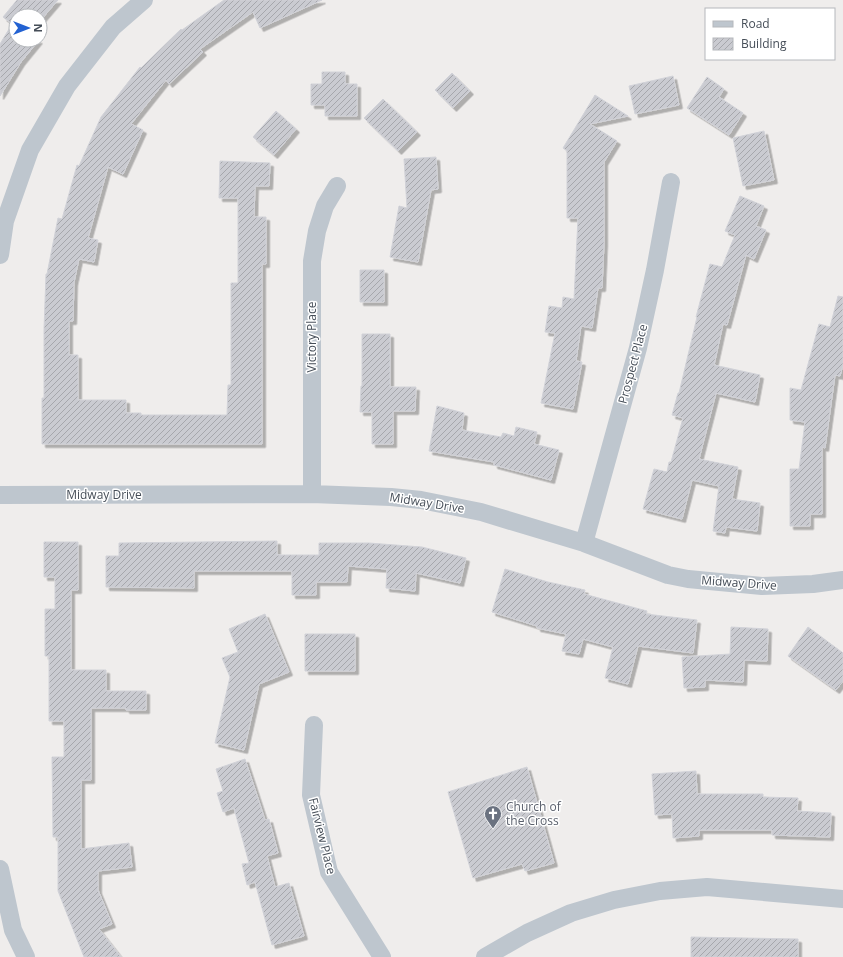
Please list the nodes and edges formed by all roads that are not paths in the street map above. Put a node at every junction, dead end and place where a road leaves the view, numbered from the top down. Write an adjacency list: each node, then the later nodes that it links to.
1 (144, 0): 4 (street)
2 (671, 182): 7 (street, Prospect Place)
3 (337, 186): 5 (street, Victory Place)
4 (0, 255)
5 (312, 494): 6 (street, Midway Drive); 7 (street, Midway Drive)
6 (0, 495)
7 (584, 543): 8 (street, Midway Drive)
8 (843, 580)
9 (314, 726): 13 (street, Fairview Place)
10 (0, 869): 12 (street)
11 (843, 899): 14 (street)
12 (26, 957)
13 (382, 957)
14 (485, 957)

